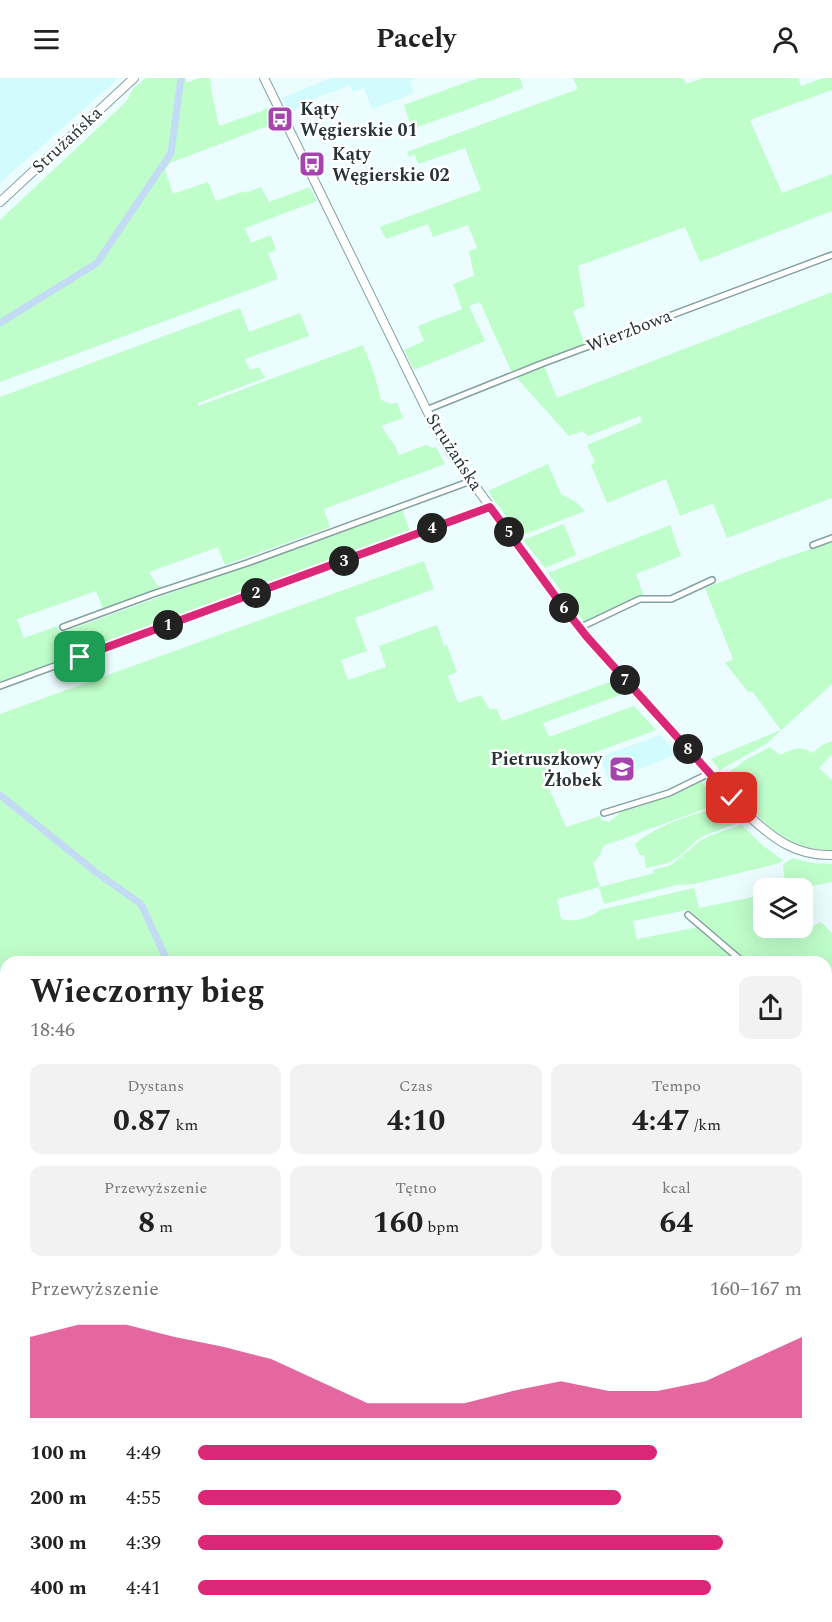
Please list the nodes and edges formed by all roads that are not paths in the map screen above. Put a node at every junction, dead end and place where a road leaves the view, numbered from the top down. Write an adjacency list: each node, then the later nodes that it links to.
1 (134, 78): 3 (main road, Strużańska)
2 (264, 78): 5 (main road, Strużańska)
3 (0, 202)
4 (832, 255): 5 (street, Wierzbowa)
5 (426, 410): 6 (main road, Strużańska)
6 (471, 481): 7 (main road, Strużańska); 11 (street)
7 (490, 507): 12 (main road, Strużańska); 13 (street)
8 (832, 538): 9 (street)
9 (813, 545)
10 (712, 580): 12 (street)
11 (63, 627)
12 (579, 628): 14 (main road, Strużańska)
13 (0, 686)
14 (710, 773): 15 (street); 16 (main road, Strużańska)
15 (604, 813)
16 (832, 855)
17 (688, 915): 18 (street)
18 (736, 956)

